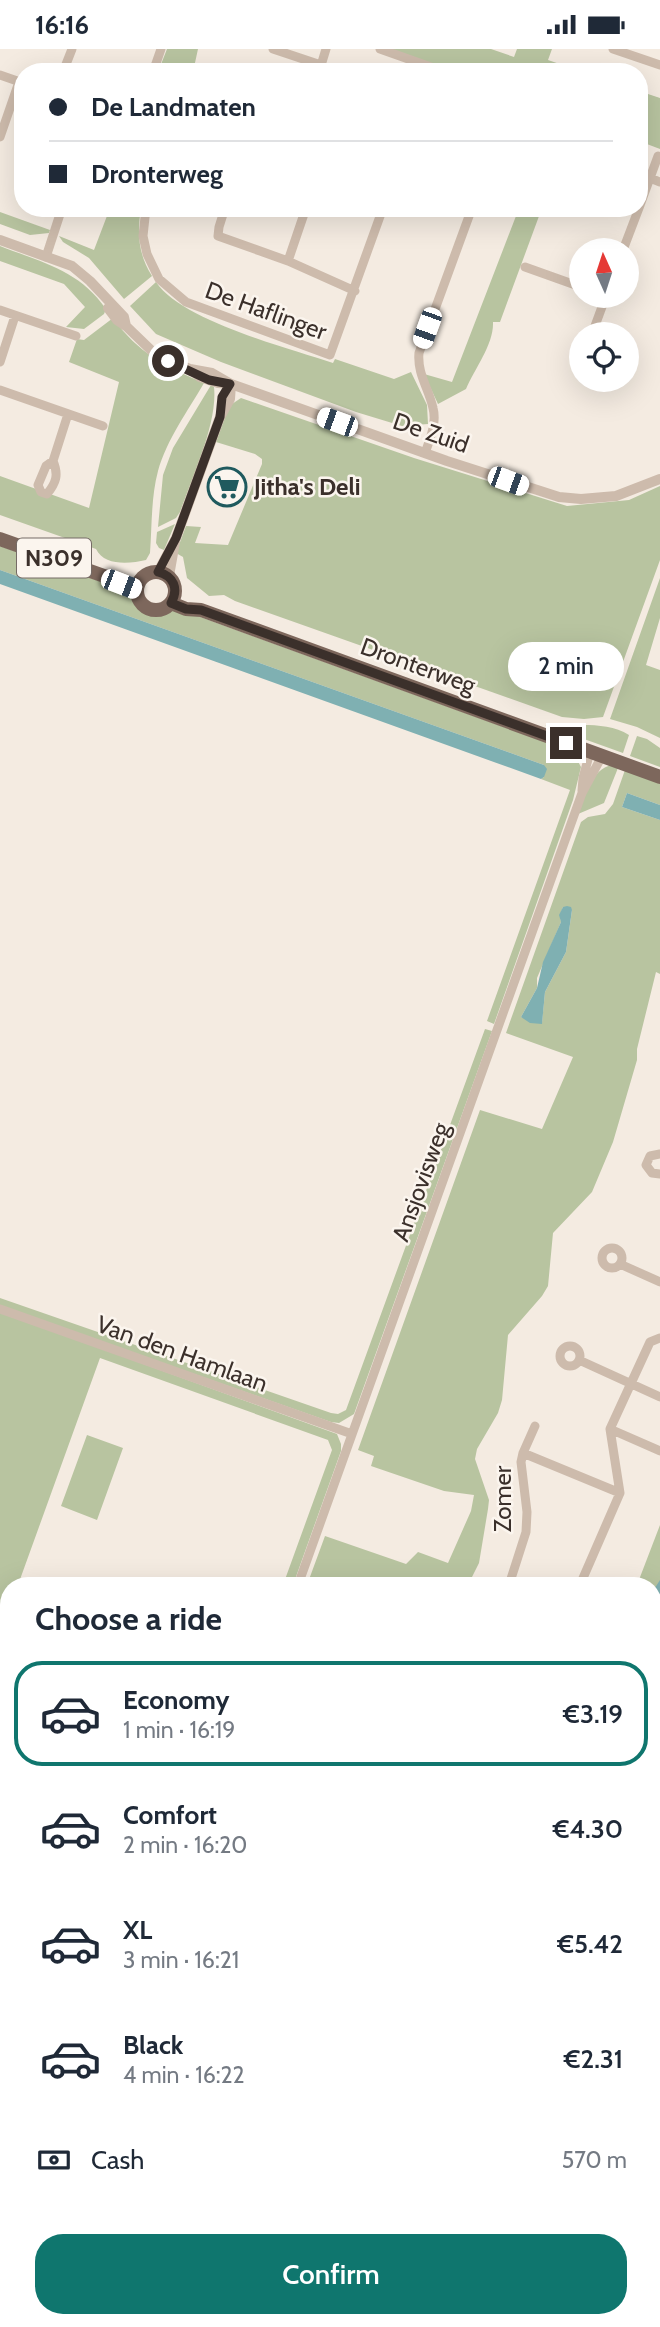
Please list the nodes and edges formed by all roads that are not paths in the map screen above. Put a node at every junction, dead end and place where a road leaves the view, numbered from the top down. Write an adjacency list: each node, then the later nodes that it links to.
1 (273, 49): 4 (street)
2 (380, 49): 5 (street)
3 (613, 49): 6 (street)
4 (308, 63)
5 (420, 63)
6 (660, 65)
7 (14, 101): 8 (street)
8 (0, 137)
9 (660, 157): 10 (street)
10 (650, 178): 11 (street); 12 (street)
11 (660, 181)
12 (648, 182)
13 (59, 217): 22 (street)
14 (145, 217): 26 (street, De Haflinger)
15 (222, 217): 23 (street)
16 (303, 217): 23 (street)
17 (380, 217): 26 (street, De Haflinger)
18 (469, 217): 35 (street)
19 (636, 217): 20 (street)
20 (628, 238)
21 (0, 240): 22 (street, De Zuid)
22 (46, 257): 31 (street, De Zuid)
23 (288, 261): 26 (street)
24 (525, 267): 25 (street)
25 (569, 283)
26 (355, 291)
27 (0, 310): 28 (street)
28 (15, 316): 29 (street); 30 (street)
29 (76, 336)
30 (0, 362)
31 (230, 384): 35 (street, De Zuid); 39 (street)
32 (0, 390): 33 (street)
33 (68, 414): 34 (street); 36 (street)
34 (103, 426)
35 (425, 453): 37 (street, De Zuid)
36 (53, 461)
37 (660, 479)
38 (0, 539): 40 (main road, N309)
39 (163, 574): 40 (main road); 41 (main road)
40 (139, 585): 41 (main road)
41 (173, 598): 42 (main road, Dronterweg)
42 (596, 754): 43 (main road, Dronterweg); 55 (street, Ansjovisweg)
43 (660, 777)
44 (660, 1154): 45 (street)
45 (660, 1174)
46 (620, 1264): 47 (street)
47 (660, 1282)
48 (0, 1309): 55 (street, Van den Hamlaan)
49 (660, 1338): 51 (street)
50 (579, 1360): 51 (street)
51 (630, 1385): 52 (street); 54 (street)
52 (660, 1397)
53 (535, 1426): 57 (street, Zomer)
54 (610, 1429): 56 (street); 58 (street)
55 (352, 1434): 59 (street, Ansjovisweg)
56 (660, 1451)
57 (523, 1453): 58 (street, Zomer); 60 (street, Zomer)
58 (621, 1493): 61 (street)
59 (301, 1577)
60 (512, 1577)
61 (584, 1577)

